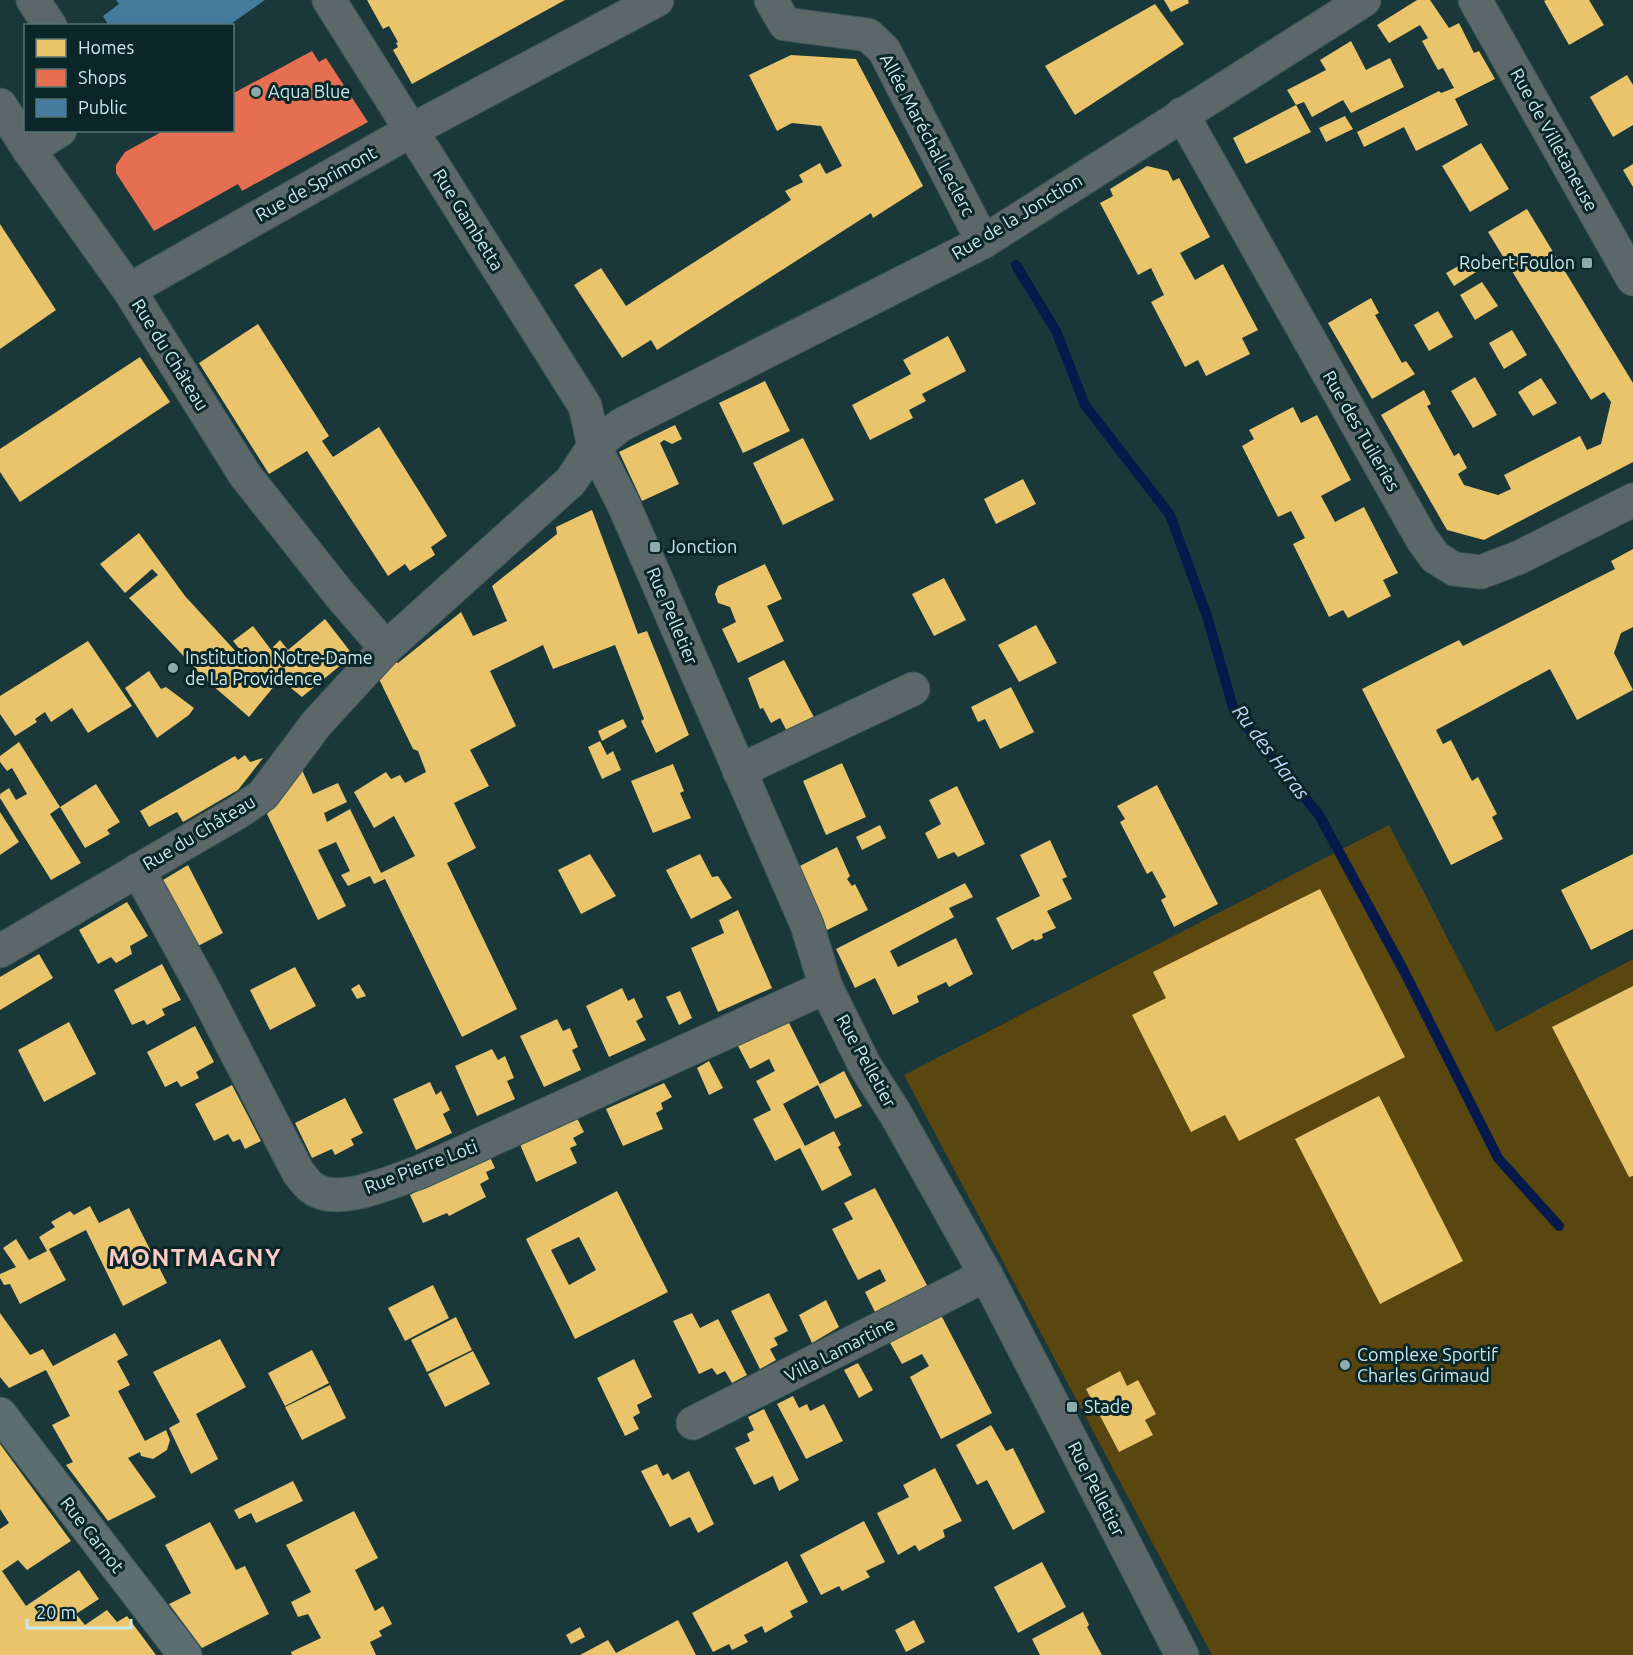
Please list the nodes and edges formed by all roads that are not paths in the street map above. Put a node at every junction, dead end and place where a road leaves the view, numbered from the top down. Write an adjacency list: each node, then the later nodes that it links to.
1 (33, 0): 7 (street)
2 (328, 0): 10 (street, Rue Gambetta)
3 (657, 0): 10 (street, Rue de Sprimont)
4 (771, 0): 13 (street, Allée Maréchal Leclerc)
5 (1364, 0): 9 (street, Rue de la Jonction)
6 (1475, 0): 14 (street, Rue de Villetaneuse)
7 (49, 24)
8 (0, 105): 12 (street)
9 (1182, 114): 13 (street, Rue de la Jonction); 17 (street, Rue des Tuileries)
10 (412, 130): 15 (street, Rue de Sprimont); 16 (street, Rue Gambetta)
11 (57, 132): 12 (street)
12 (29, 150): 15 (street)
13 (983, 242): 16 (street, Rue de la Jonction)
14 (1633, 279)
15 (129, 290): 18 (street, Rue du Château)
16 (594, 446): 18 (street, Rue du Château); 20 (street, Rue Pelletier)
17 (1633, 500)
18 (387, 648): 21 (street, Rue du Château)
19 (913, 689): 20 (street)
20 (739, 771): 23 (street, Rue Pelletier)
21 (138, 870): 22 (street, Rue du Château); 23 (street, Rue Pierre Loti)
22 (0, 951)
23 (826, 987): 24 (street, Rue Pelletier)
24 (986, 1275): 26 (street, Villa Lamartine); 28 (street, Rue Pelletier)
25 (0, 1414): 27 (main road, Rue Carnot)
26 (693, 1423)
27 (185, 1655)
28 (1182, 1655)

